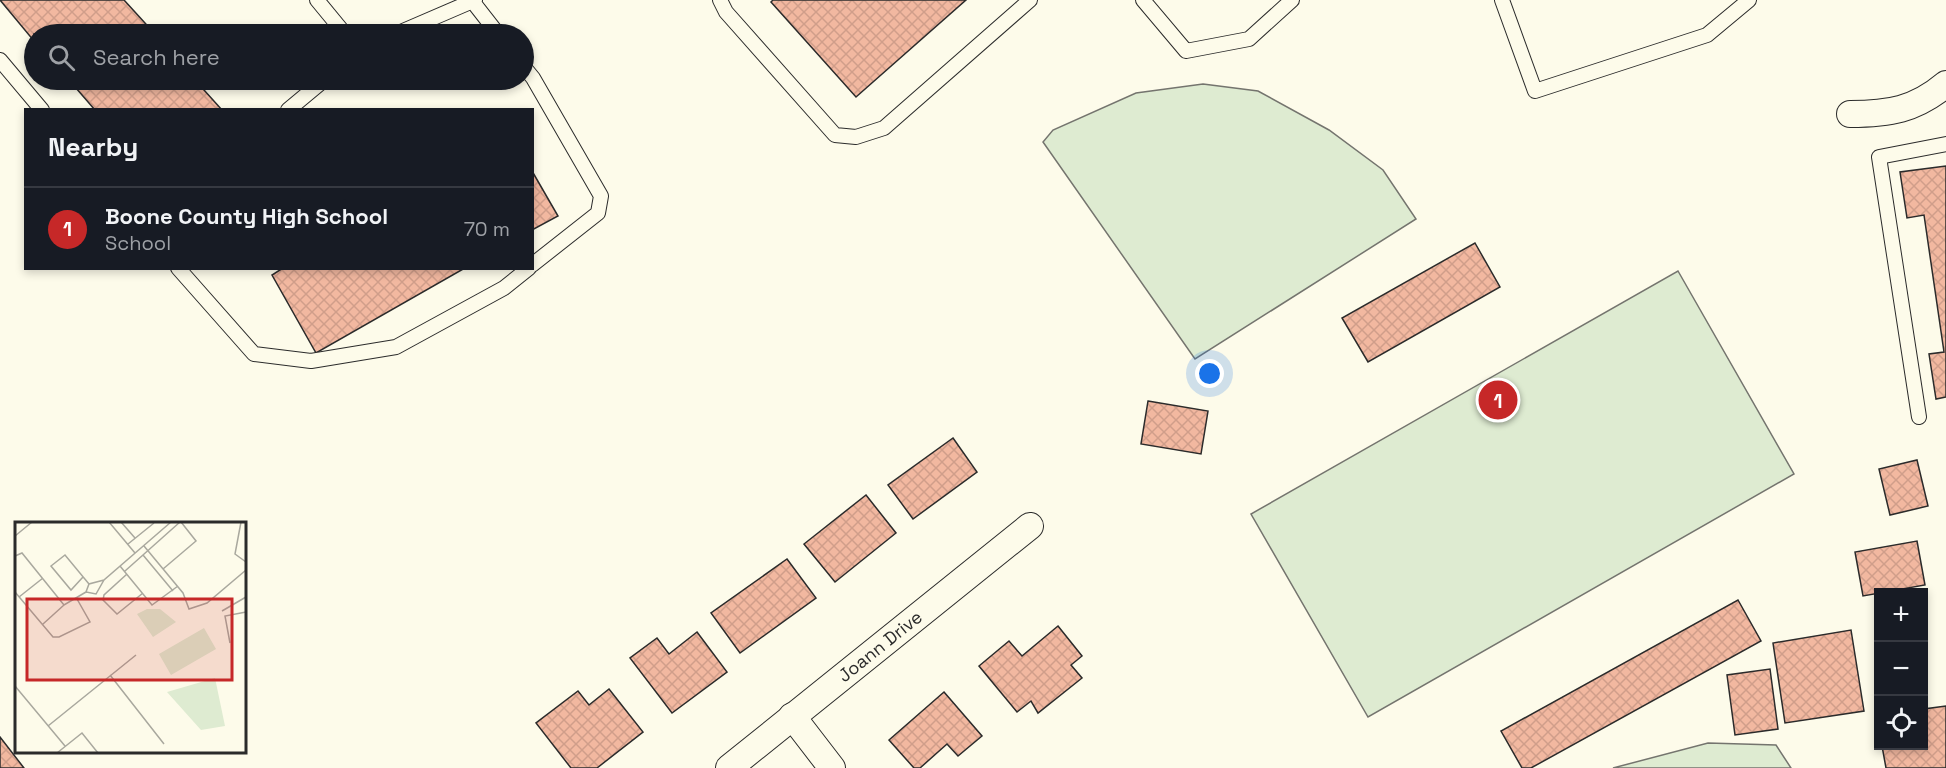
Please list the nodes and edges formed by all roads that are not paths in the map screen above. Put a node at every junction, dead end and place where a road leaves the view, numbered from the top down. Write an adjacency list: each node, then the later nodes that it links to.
1 (316, 0): 9 (lane)
2 (720, 0): 3 (lane)
3 (1030, 0)
4 (1143, 0): 5 (lane)
5 (1292, 0)
6 (1503, 0): 7 (lane)
7 (1749, 0)
8 (474, 1): 10 (lane); 11 (lane)
9 (336, 24)
10 (420, 24)
11 (491, 24)
12 (0, 60): 15 (lane)
13 (534, 80): 22 (lane)
14 (1946, 84): 20 (street)
15 (24, 89)
16 (25, 90): 18 (lane)
17 (312, 90): 19 (lane)
18 (40, 108)
19 (290, 108)
20 (1850, 114)
21 (1946, 144): 25 (lane)
22 (534, 263)
23 (180, 270): 24 (lane)
24 (526, 270)
25 (1918, 417)
26 (1030, 526): 27 (street, Joann Drive)
27 (792, 716): 28 (street, Joann Drive); 29 (street)
28 (729, 768)
29 (832, 768)

